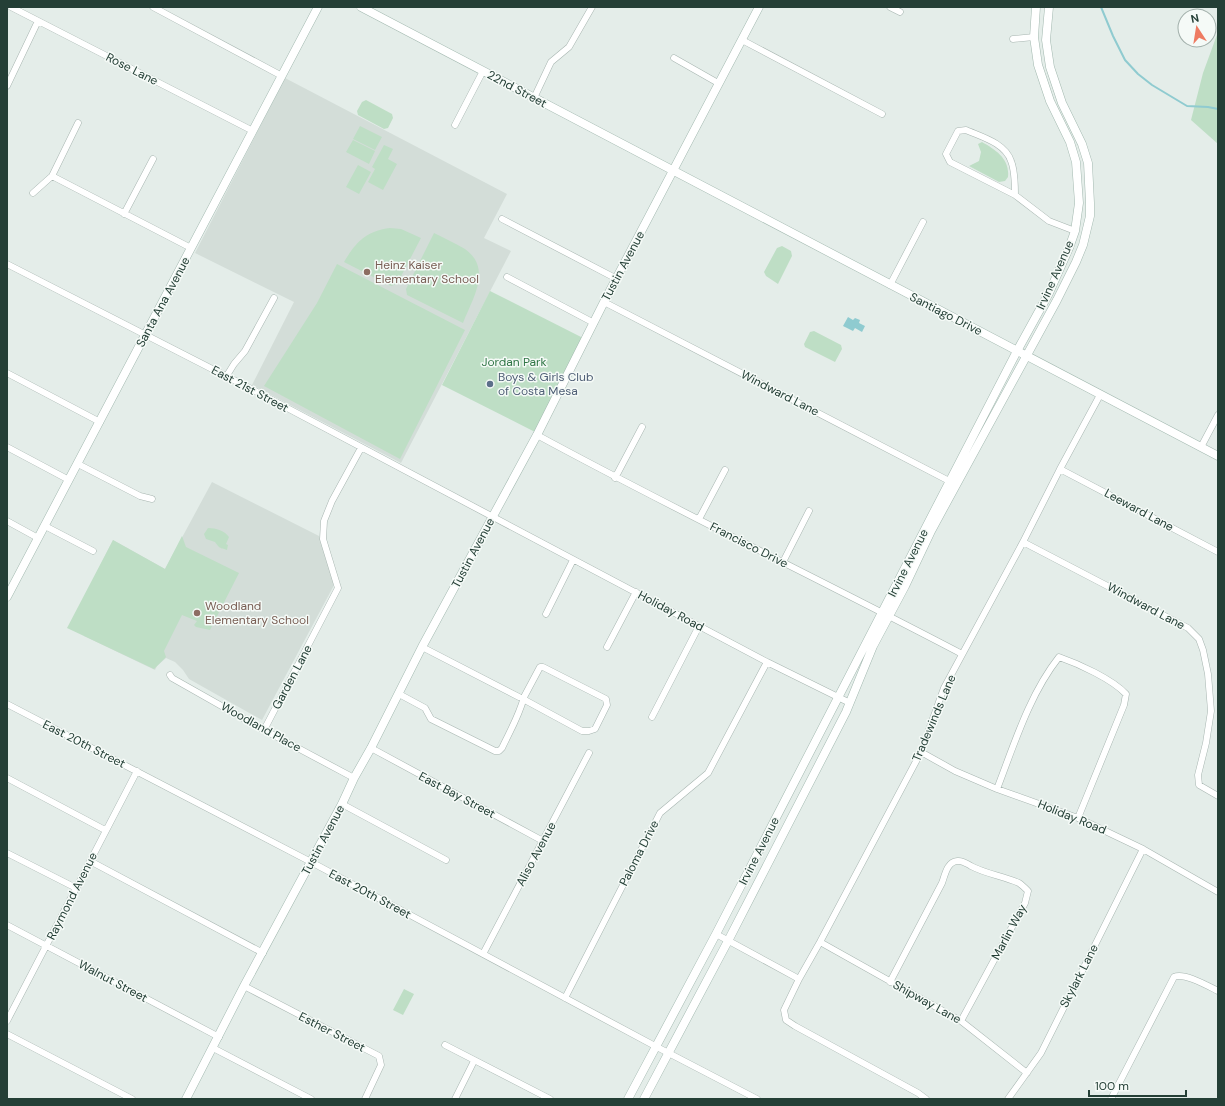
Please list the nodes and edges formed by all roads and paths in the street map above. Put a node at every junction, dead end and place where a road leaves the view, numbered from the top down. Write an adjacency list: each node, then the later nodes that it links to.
1 (11, 7): 11 (street, Rose Lane)
2 (153, 7): 17 (street)
3 (318, 7): 17 (street, Santa Ana Avenue)
4 (361, 7): 16 (street, 22nd Street)
5 (592, 7): 20 (street)
6 (759, 7): 14 (street, Tustin Avenue)
7 (890, 7): 10 (street)
8 (1036, 7): 12 (street, Irvine Avenue)
9 (1050, 7): 38 (street, Irvine Avenue)
10 (900, 12)
11 (38, 21): 19 (street); 24 (street, Rose Lane)
12 (1034, 37): 13 (street); 33 (street, Irvine Avenue)
13 (1013, 39)
14 (742, 40): 18 (street, Tustin Avenue); 21 (street)
15 (674, 58): 18 (street)
16 (483, 71): 20 (street, 22nd Street); 23 (street)
17 (282, 76): 24 (street, Santa Ana Avenue)
18 (718, 83): 26 (street, Tustin Avenue)
19 (7, 86)
20 (534, 98): 26 (street, 22nd Street)
21 (882, 114)
22 (78, 123): 27 (street)
23 (455, 125)
24 (253, 131): 34 (street, Santa Ana Avenue)
25 (153, 159): 30 (street)
26 (674, 171): 37 (street, Tustin Avenue); 39 (street, Santiago Drive)
27 (52, 176): 28 (street); 30 (street)
28 (33, 193)
29 (1015, 195): 29 (street); 33 (street)
30 (124, 214): 34 (street)
31 (502, 219): 37 (street)
32 (923, 222): 39 (street)
33 (1075, 231): 38 (street); 44 (street, Irvine Avenue)
34 (191, 248): 43 (street, Santa Ana Avenue)
35 (7, 264): 43 (street, East 21st Street)
36 (507, 277): 42 (street)
37 (616, 279): 41 (street, Tustin Avenue)
38 (1065, 284): 45 (street, Irvine Avenue)
39 (890, 285): 44 (street, Santiago Drive)
40 (274, 298): 47 (street)
41 (604, 302): 42 (street, Tustin Avenue); 62 (street, Windward Lane)
42 (594, 323): 52 (street, Tustin Avenue)
43 (145, 336): 47 (street, East 21st Street); 50 (street, Santa Ana Avenue)
44 (1017, 351): 45 (street, Santiago Drive); 62 (street, Irvine Avenue)
45 (1027, 356): 48 (street, Santiago Drive); 62 (street, Irvine Avenue)
46 (7, 373): 50 (street)
47 (226, 377): 55 (street, East 21st Street)
48 (1100, 395): 53 (street, Santiago Drive); 58 (street, Tradewinds Lane)
49 (1218, 414): 53 (street)
50 (100, 422): 57 (street, Santa Ana Avenue)
51 (642, 426): 60 (street)
52 (537, 435): 60 (street, Francisco Drive); 65 (street, Tustin Avenue)
53 (1201, 447): 56 (street, Santiago Drive)
54 (7, 448): 61 (street)
55 (361, 448): 65 (street, East 21st Street); 91 (street, Garden Lane)
56 (1218, 456)
57 (78, 464): 61 (street, Santa Ana Avenue); 63 (street)
58 (1060, 469): 70 (street, Tradewinds Lane); 72 (street, Leeward Lane)
59 (725, 470): 66 (street)
60 (615, 478): 66 (street, Francisco Drive)
61 (69, 480): 68 (street, Santa Ana Avenue)
62 (953, 483): 78 (street, Irvine Avenue)
63 (152, 499)
64 (809, 512): 74 (street)
65 (492, 517): 73 (street, Holiday Road); 80 (street, Tustin Avenue)
66 (699, 519): 74 (street, Francisco Drive)
67 (7, 521): 69 (street)
68 (44, 526): 69 (street, Santa Ana Avenue); 71 (street)
69 (38, 538): 76 (street, Santa Ana Avenue)
70 (1023, 542): 82 (street, Tradewinds Lane); 99 (street, Windward Lane)
71 (93, 551)
72 (1218, 552)
73 (573, 560): 75 (street, Holiday Road); 77 (street)
74 (783, 562): 78 (street, Francisco Drive)
75 (636, 592): 79 (street, Holiday Road); 81 (street)
76 (7, 595)
77 (546, 614)
78 (886, 614): 82 (street, Francisco Drive); 86 (street, Irvine Avenue); 88 (street, Irvine Avenue)
79 (699, 626): 83 (street, Holiday Road); 90 (street)
80 (422, 647): 85 (street, Tustin Avenue); 87 (street)
81 (607, 647)
82 (962, 654): 93 (street, Tradewinds Lane)
83 (767, 662): 86 (street, Holiday Road); 122 (street, Paloma Drive)
84 (170, 675): 91 (street, Woodland Place)
85 (399, 694): 87 (street); 92 (street, Tustin Avenue)
86 (838, 697): 88 (street, Holiday Road); 112 (street, Irvine Avenue)
87 (521, 698): 87 (street)
88 (850, 703): 113 (street, Irvine Avenue)
89 (7, 704): 95 (street, East 20th Street)
90 (652, 717)
91 (264, 730): 97 (street, Woodland Place)
92 (371, 748): 97 (street, Tustin Avenue); 103 (street, East Bay Street)
93 (921, 752): 98 (street, Holiday Road); 114 (street, Tradewinds Lane)
94 (589, 753): 103 (street, Aliso Avenue)
95 (137, 771): 102 (street, Raymond Avenue); 108 (street, East 20th Street)
96 (7, 778): 102 (street)
97 (354, 778): 100 (street, Tustin Avenue)
98 (997, 789): 101 (street, Holiday Road); 101 (street)
99 (1218, 796)
100 (342, 804): 107 (street); 108 (street, Tustin Avenue)
101 (1078, 818): 104 (street, Holiday Road)
102 (105, 830): 106 (street, Raymond Avenue)
103 (543, 841): 117 (street, Aliso Avenue)
104 (1143, 849): 110 (street, Holiday Road); 132 (street, Skylark Lane)
105 (7, 853): 109 (street)
106 (90, 860): 109 (street, Raymond Avenue); 116 (street)
107 (446, 860)
108 (311, 862): 116 (street, Tustin Avenue); 117 (street, East 20th Street)
109 (76, 888): 115 (street, Raymond Avenue)
110 (1218, 892)
111 (7, 925): 115 (street, Walnut Street)
112 (716, 934): 113 (street); 128 (street, Irvine Avenue)
113 (728, 941): 118 (street); 130 (street, Irvine Avenue)
114 (820, 942): 118 (street, Tradewinds Lane); 119 (street, Shipway Lane)
115 (46, 946): 124 (street, Raymond Avenue); 126 (street, Walnut Street)
116 (263, 953): 120 (street, Tustin Avenue)
117 (483, 954): 122 (street, East 20th Street)
118 (799, 979): 142 (street, Tradewinds Lane)
119 (890, 982): 123 (street, Shipway Lane); 123 (street, Marlin Way)
120 (244, 986): 126 (street, Tustin Avenue); 136 (street, Esther Street)
121 (1218, 990): 144 (street)
122 (565, 998): 128 (street, East 20th Street)
123 (961, 1020): 132 (street, Shipway Lane)
124 (7, 1021)
125 (7, 1034): 133 (street)
126 (219, 1037): 129 (street, Tustin Avenue)
127 (445, 1045): 131 (street)
128 (655, 1046): 130 (street, East 20th Street); 139 (street, Irvine Avenue)
129 (213, 1048): 134 (street, Tustin Avenue); 135 (street)
130 (669, 1053): 140 (street, Irvine Avenue); 141 (street, East 20th Street)
131 (474, 1061): 137 (street); 138 (street)
132 (1027, 1073): 143 (street, Skylark Lane)
133 (132, 1099)
134 (186, 1099)
135 (311, 1099)
136 (365, 1099)
137 (455, 1099)
138 (550, 1099)
139 (628, 1099)
140 (644, 1099)
141 (757, 1099)
142 (926, 1099)
143 (1008, 1099)
144 (1111, 1099)

